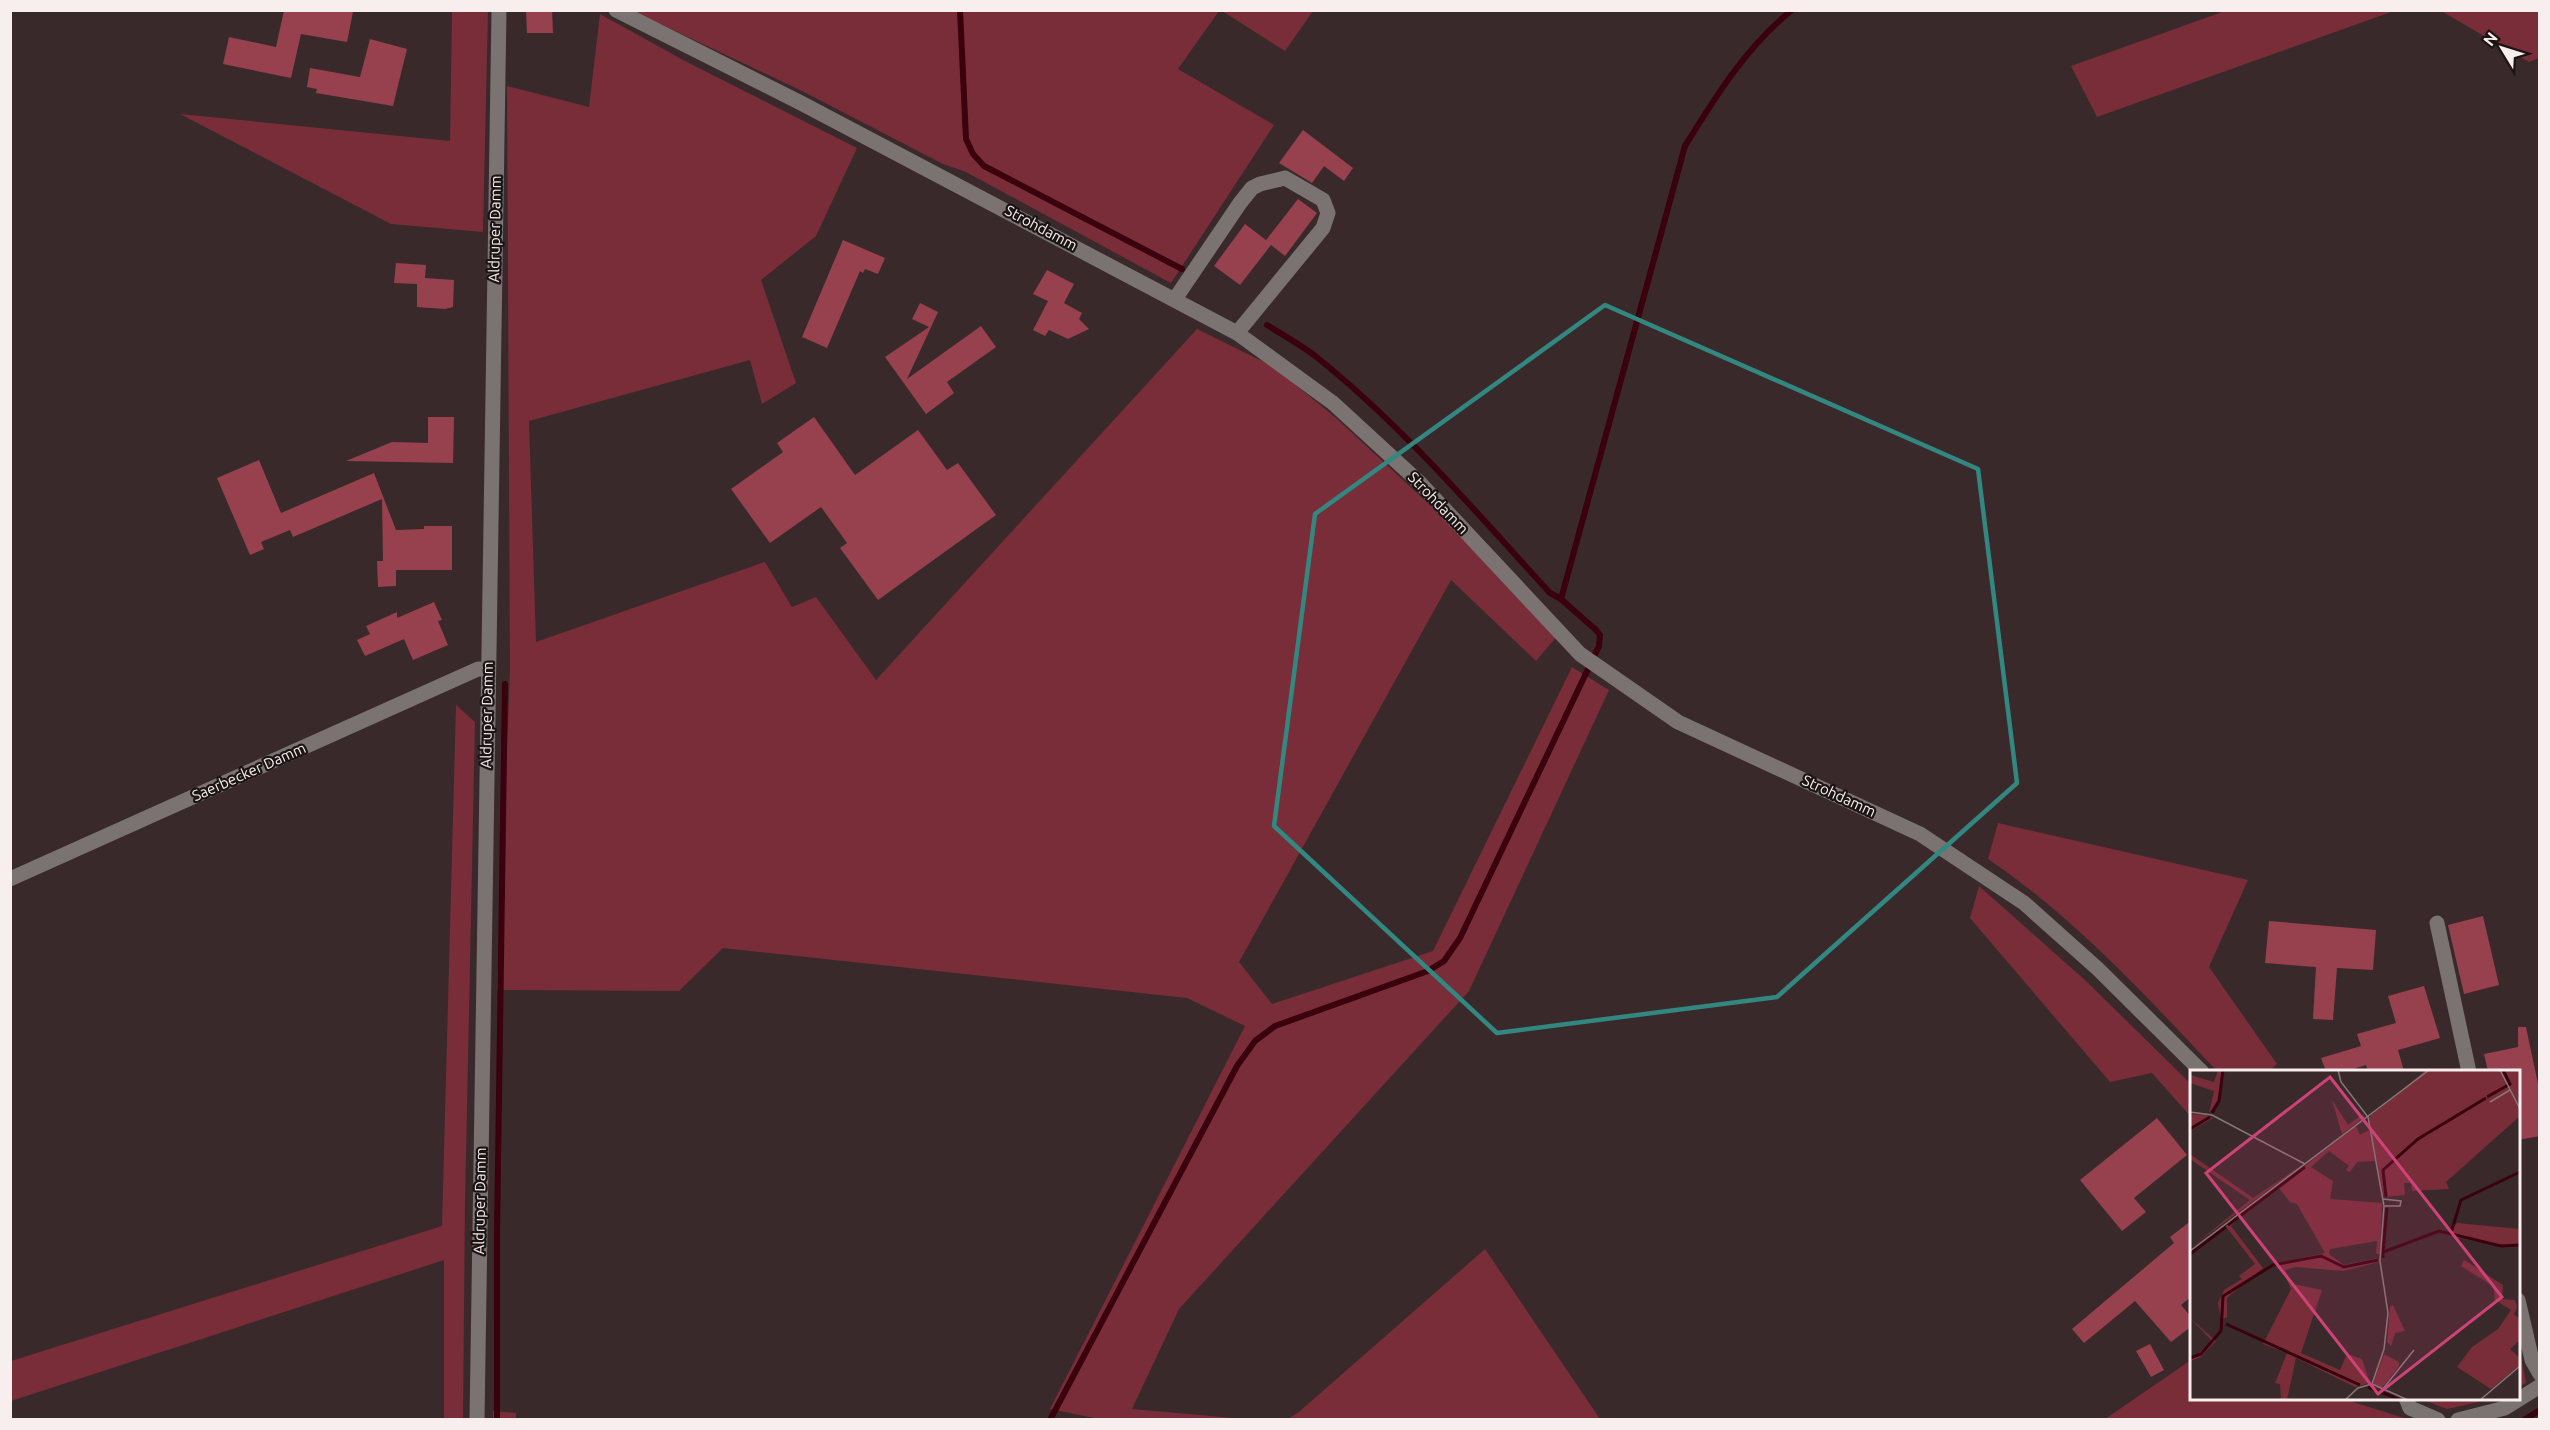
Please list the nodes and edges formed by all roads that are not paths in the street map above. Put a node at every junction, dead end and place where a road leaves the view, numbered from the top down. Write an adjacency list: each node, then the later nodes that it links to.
1 (499, 10): 5 (street, Aldruper Damm)
2 (616, 10): 3 (street, Strohdamm)
3 (1175, 299): 4 (street, Strohdamm); 4 (street)
4 (1237, 333): 8 (street, Strohdamm)
5 (488, 669): 6 (street, Saerbecker Damm); 16 (street, Aldruper Damm)
6 (10, 879)
7 (2437, 923): 9 (street)
8 (2201, 1070)
9 (2469, 1070)
10 (2520, 1309): 11 (street)
11 (2540, 1374)
12 (2540, 1386): 13 (street)
13 (2520, 1399)
14 (2407, 1400): 17 (street)
15 (2518, 1400): 18 (street)
16 (477, 1419)
17 (2438, 1419)
18 (2458, 1419)

